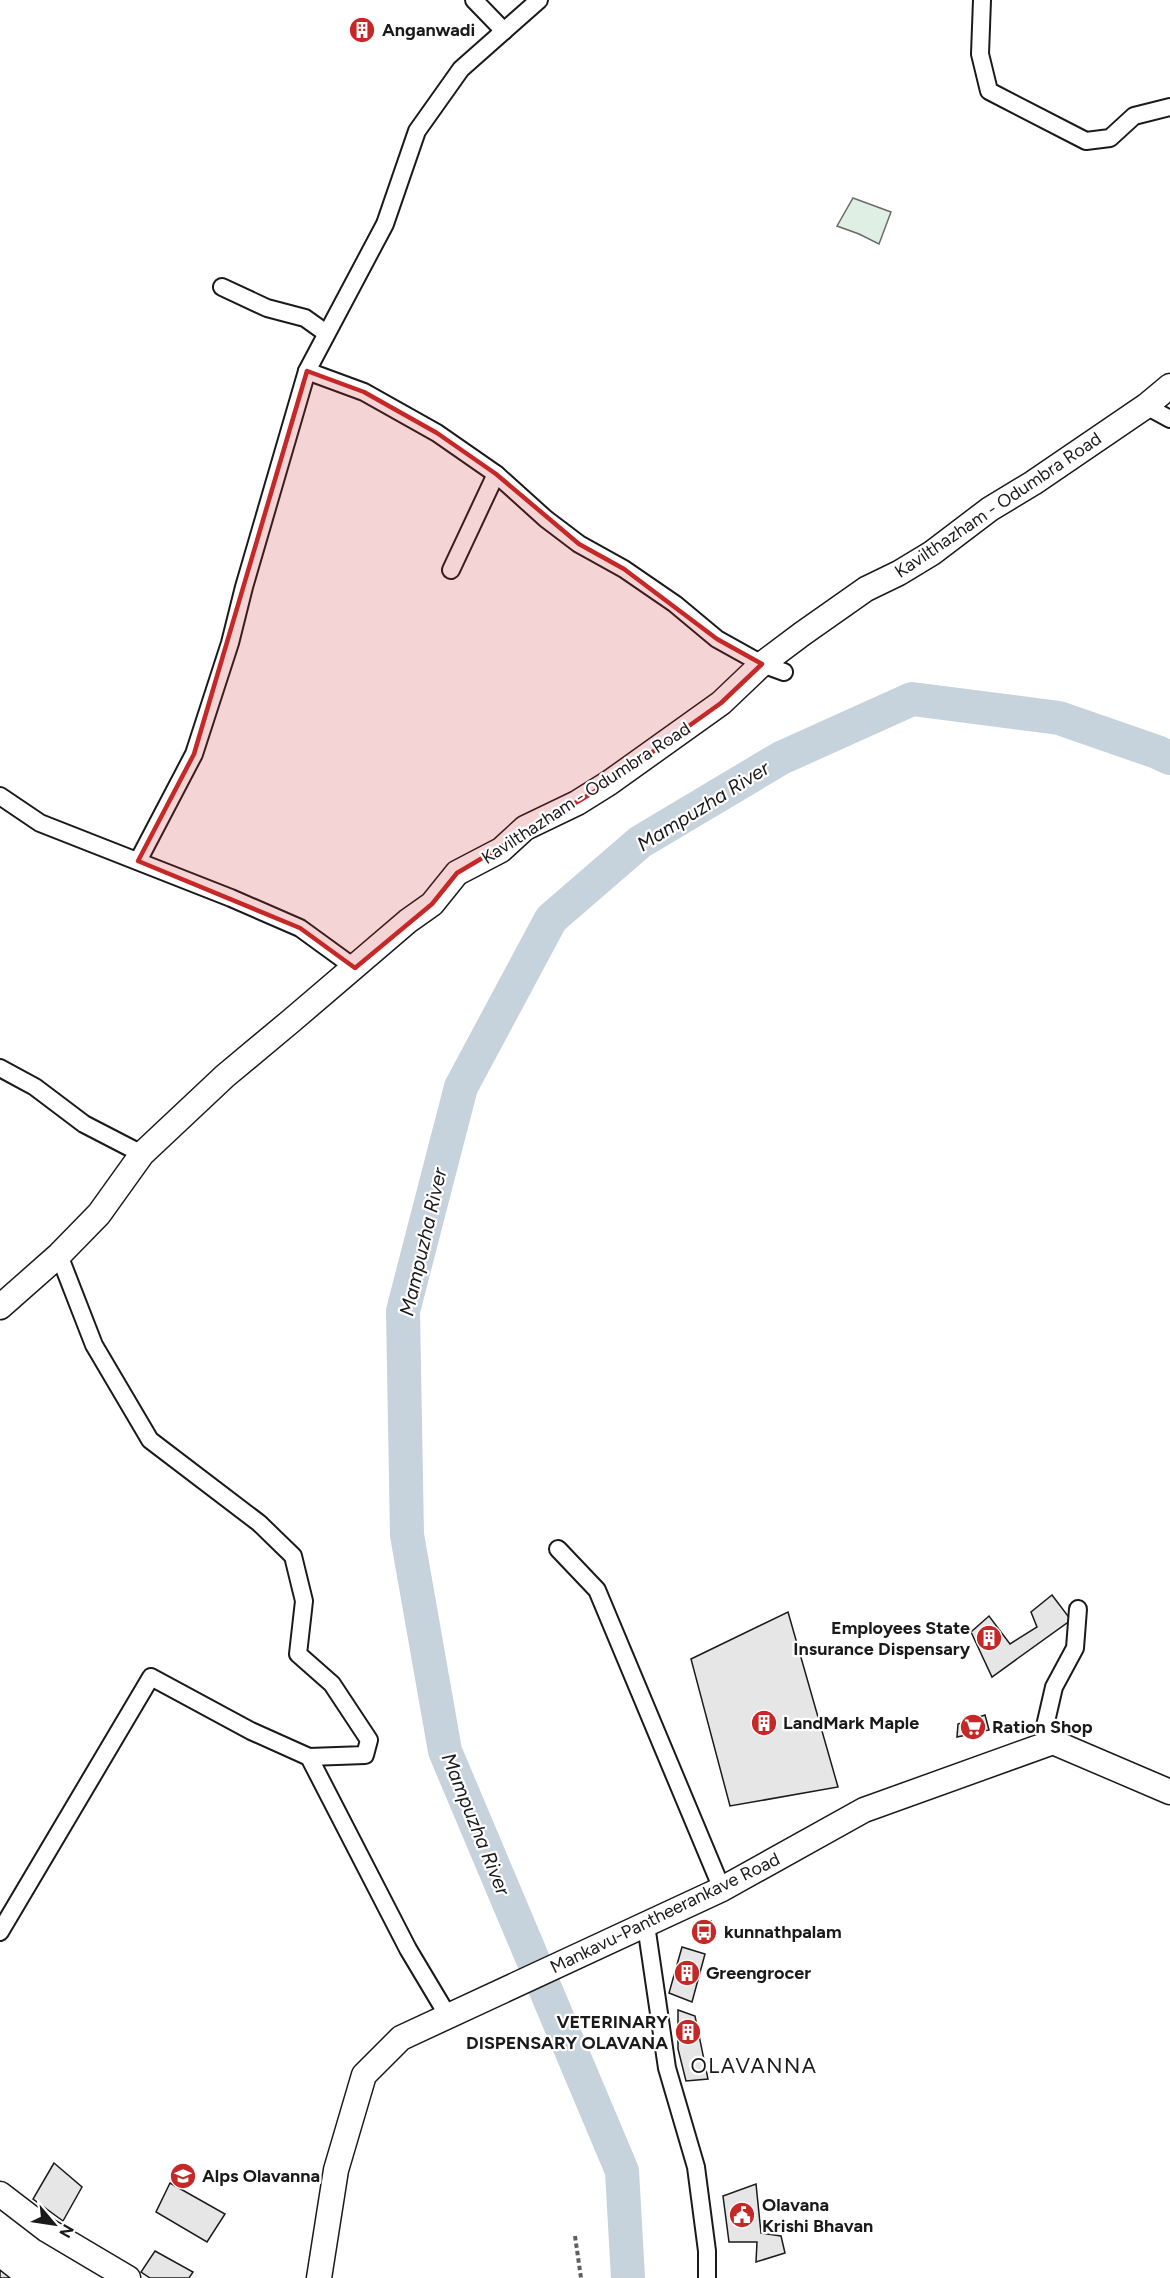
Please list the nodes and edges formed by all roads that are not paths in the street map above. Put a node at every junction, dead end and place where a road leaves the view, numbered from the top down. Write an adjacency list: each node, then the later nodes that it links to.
1 (474, 0): 4 (street)
2 (539, 0): 4 (street)
3 (982, 0): 5 (street)
4 (504, 31): 7 (street)
5 (1170, 107)
6 (222, 287): 7 (street)
7 (326, 333): 8 (street)
8 (307, 371): 12 (street); 16 (street)
9 (1170, 386): 10 (main road, Kavilthazham - Odumbra Road)
10 (1146, 406): 11 (street); 14 (main road, Kavilthazham - Odumbra Road)
11 (1170, 419)
12 (496, 474): 13 (street); 14 (street)
13 (451, 570)
14 (773, 668): 17 (main road, Kavilthazham - Odumbra Road)
15 (0, 796): 16 (street)
16 (138, 861): 17 (street)
17 (355, 968): 19 (main road, Kavilthazham - Odumbra Road)
18 (0, 1068): 19 (street)
19 (142, 1154): 20 (main road, Kavilthazham - Odumbra Road)
20 (59, 1255): 21 (main road, Kavilthazham - Odumbra Road); 25 (street)
21 (0, 1307)
22 (558, 1549): 27 (street)
23 (1077, 1609): 24 (street)
24 (1053, 1742): 26 (main road); 27 (main road, Mankavu-Pantheerankave Road)
25 (309, 1758): 29 (street); 30 (street)
26 (1170, 1792)
27 (722, 1889): 28 (main road, Mankavu-Pantheerankave Road)
28 (646, 1925): 30 (main road, Mankavu-Pantheerankave Road); 34 (street)
29 (0, 1932)
30 (448, 2016): 33 (main road, Mankavu-Pantheerankave Road)
31 (0, 2194): 32 (main road)
32 (128, 2278)
33 (319, 2278)
34 (707, 2278)

